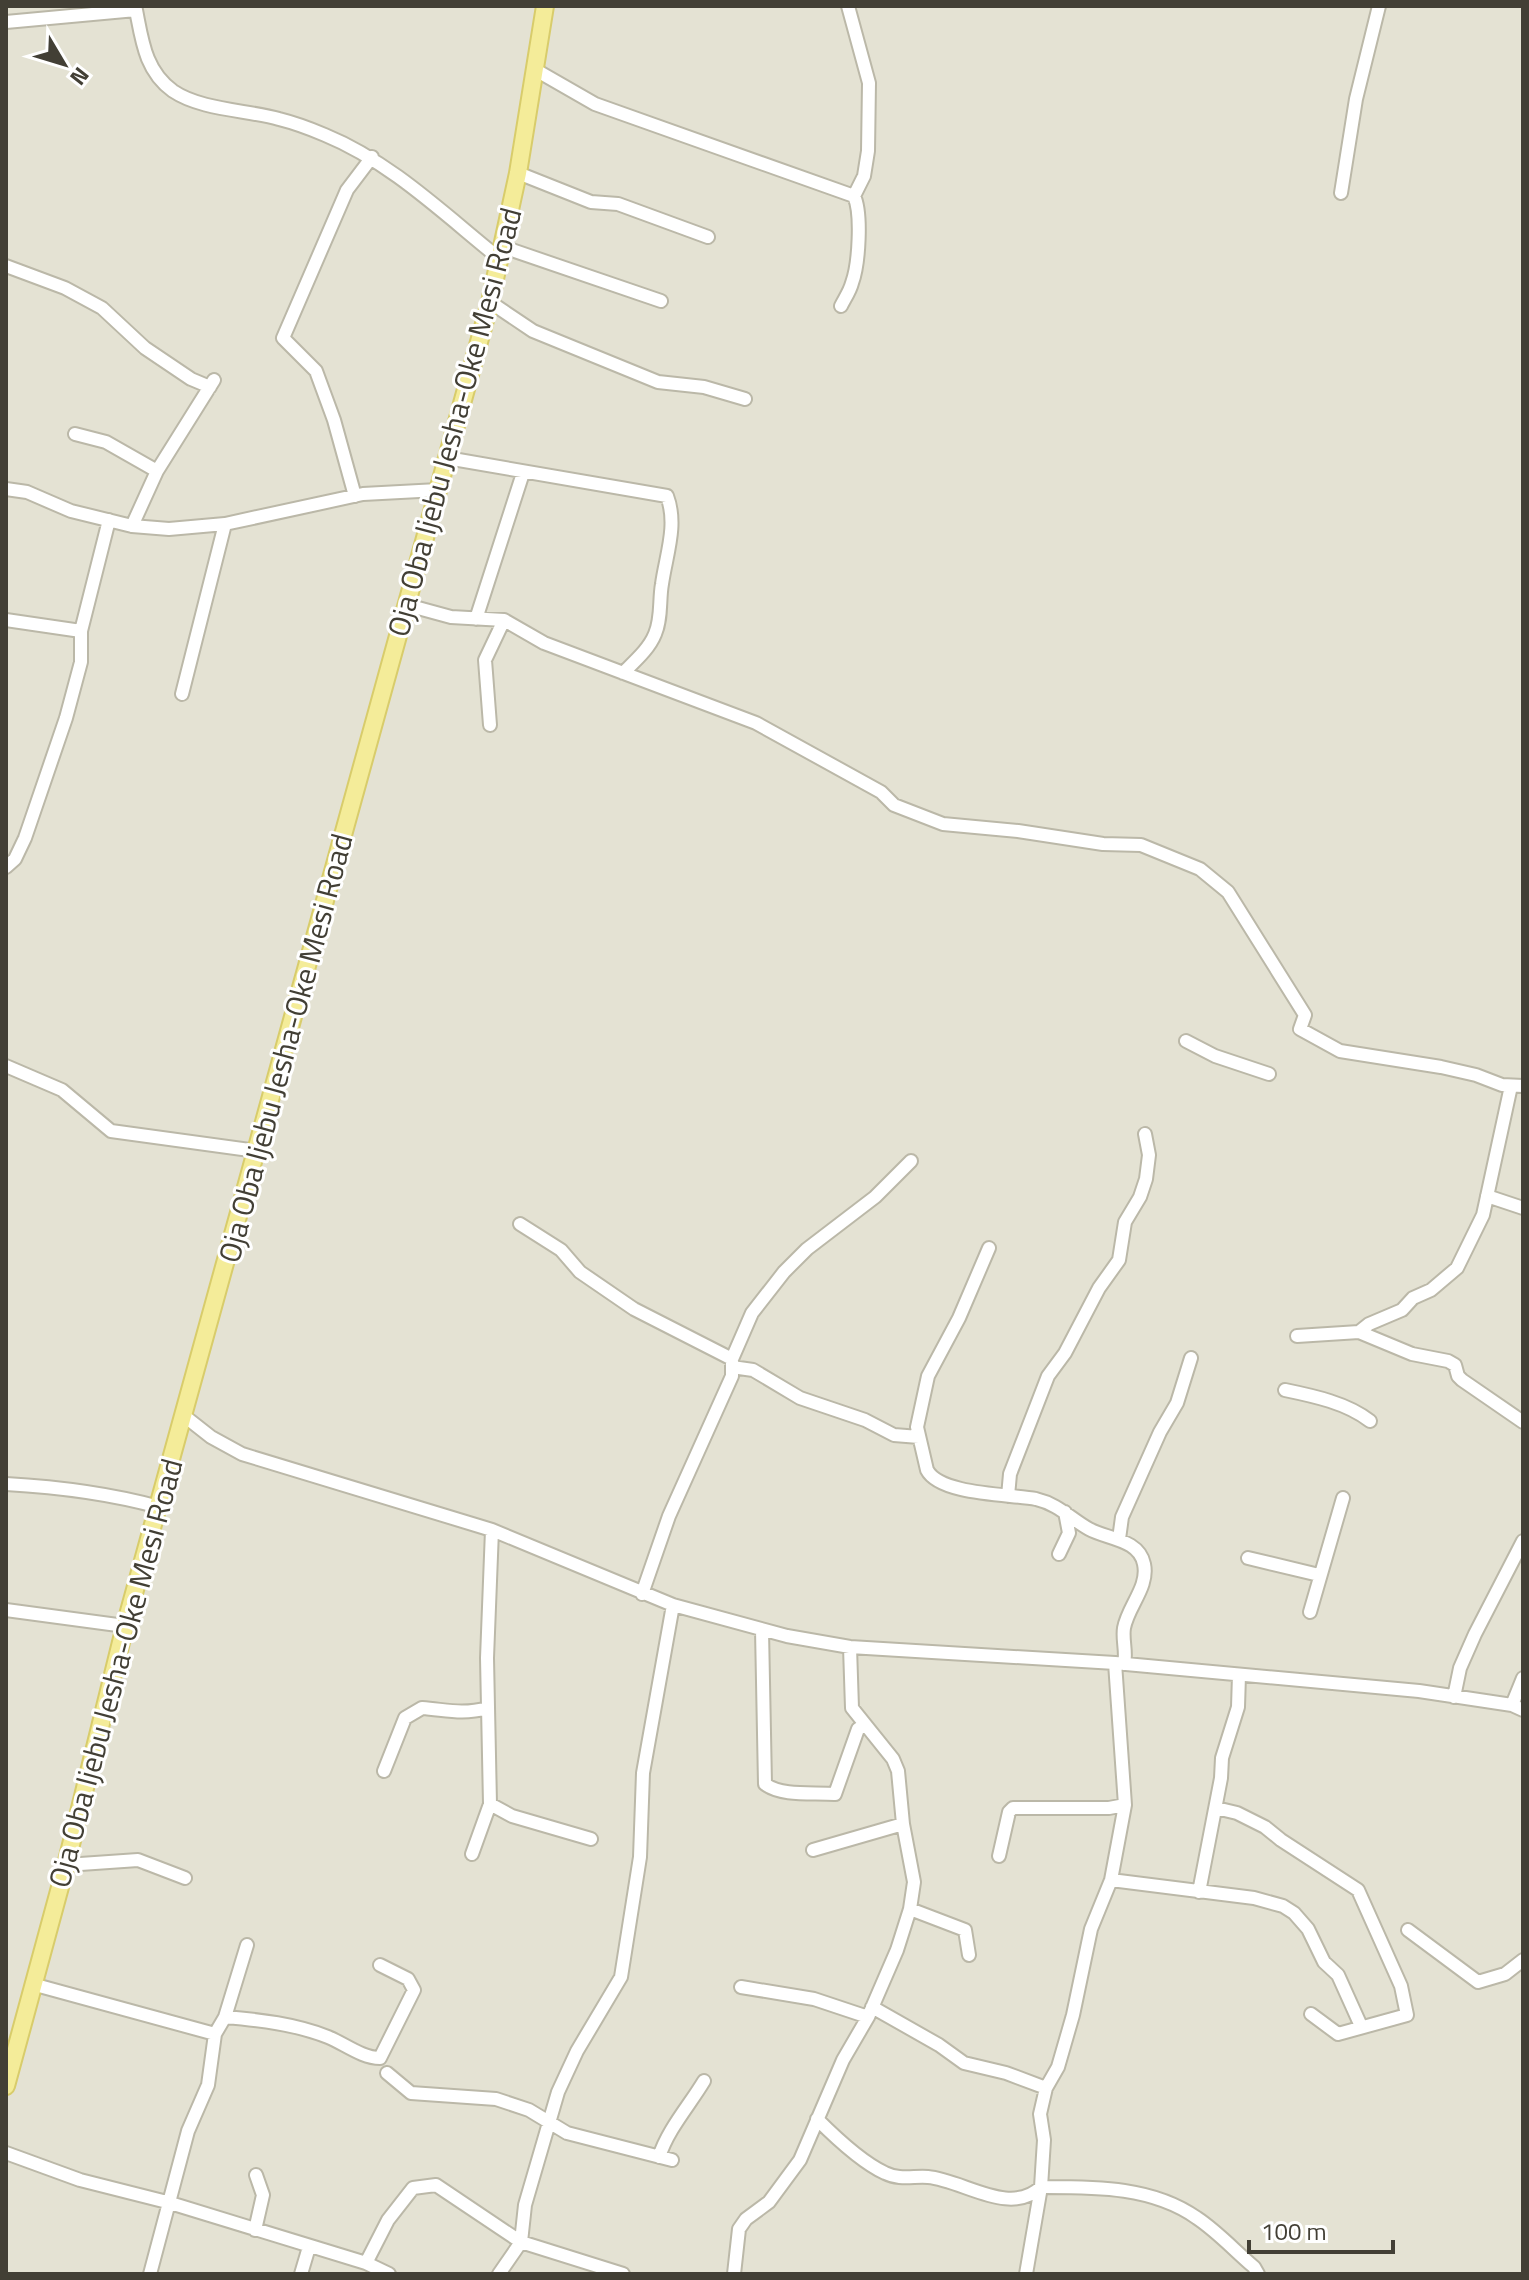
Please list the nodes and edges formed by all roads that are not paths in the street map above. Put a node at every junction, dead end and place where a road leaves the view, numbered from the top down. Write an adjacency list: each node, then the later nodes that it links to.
1 (545, 6): 6 (main road, Oja Oba Ijebu Jesha-Oke Mesi Road)
2 (848, 6): 10 (street)
3 (1379, 6): 9 (street)
4 (136, 8): 5 (street); 7 (street)
5 (6, 22)
6 (534, 69): 8 (main road, Oja Oba Ijebu Jesha-Oke Mesi Road); 10 (street)
7 (372, 157): 12 (street); 24 (street)
8 (518, 173): 11 (street); 12 (main road, Oja Oba Ijebu Jesha-Oke Mesi Road)
9 (1341, 193)
10 (854, 196): 16 (street)
11 (708, 237)
12 (501, 253): 14 (street); 15 (main road, Oja Oba Ijebu Jesha-Oke Mesi Road)
13 (6, 266): 20 (street)
14 (661, 301)
15 (490, 302): 17 (street); 19 (main road, Oja Oba Ijebu Jesha-Oke Mesi Road)
16 (841, 306)
17 (745, 399)
18 (75, 434): 20 (street)
19 (447, 458): 21 (street); 23 (main road, Oja Oba Ijebu Jesha-Oke Mesi Road)
20 (157, 471): 27 (street)
21 (523, 473): 29 (street); 33 (street)
22 (6, 489): 25 (street)
23 (438, 490): 24 (street); 28 (main road, Oja Oba Ijebu Jesha-Oke Mesi Road)
24 (355, 496): 26 (street)
25 (109, 520): 27 (street); 32 (street)
26 (225, 524): 27 (street); 34 (street)
27 (132, 526)
28 (407, 605): 29 (street); 42 (main road, Oja Oba Ijebu Jesha-Oke Mesi Road)
29 (476, 619): 31 (street)
30 (6, 620): 32 (street)
31 (504, 620): 33 (street); 35 (street)
32 (81, 631): 36 (street)
33 (623, 673): 40 (street)
34 (182, 694)
35 (490, 725)
36 (6, 867)
37 (1186, 1041): 39 (street)
38 (6, 1066): 42 (street)
39 (1269, 1074)
40 (1517, 1086): 44 (street)
41 (1145, 1134): 58 (street)
42 (257, 1151): 53 (main road, Oja Oba Ijebu Jesha-Oke Mesi Road)
43 (911, 1161): 51 (street)
44 (1487, 1196): 45 (street); 48 (street)
45 (1523, 1208)
46 (520, 1224): 51 (street)
47 (989, 1248): 56 (street)
48 (1359, 1332): 49 (street); 55 (street)
49 (1297, 1336)
50 (1191, 1358): 65 (street)
51 (732, 1363): 56 (street); 70 (street)
52 (1285, 1390): 54 (street)
53 (183, 1415): 60 (main road, Oja Oba Ijebu Jesha-Oke Mesi Road); 62 (street)
54 (1370, 1421)
55 (1523, 1422)
56 (919, 1437): 58 (street)
57 (6, 1484): 60 (street)
58 (1008, 1496): 61 (street)
59 (1343, 1498): 69 (street)
60 (159, 1507): 74 (main road, Oja Oba Ijebu Jesha-Oke Mesi Road)
61 (1065, 1512): 63 (street); 64 (street)
62 (492, 1530): 70 (street); 82 (street)
63 (1091, 1530): 64 (street); 65 (street)
64 (1069, 1533): 67 (street)
65 (1119, 1539): 77 (street)
66 (1523, 1541): 80 (street)
67 (1059, 1554)
68 (1248, 1558): 69 (street)
69 (1319, 1575): 73 (street)
70 (642, 1594): 71 (street)
71 (673, 1605): 75 (street); 116 (street)
72 (6, 1610): 74 (street)
73 (1310, 1612)
74 (125, 1626): 93 (main road, Oja Oba Ijebu Jesha-Oke Mesi Road)
75 (762, 1630): 76 (street); 83 (street)
76 (850, 1647): 77 (street); 83 (street)
77 (1120, 1663): 78 (street); 86 (street)
78 (1239, 1675): 80 (street); 87 (street)
79 (1523, 1678): 81 (street)
80 (1454, 1697): 81 (street)
81 (1517, 1707)
82 (488, 1708): 84 (street); 85 (street)
83 (864, 1725): 88 (street)
84 (384, 1771)
85 (490, 1804): 89 (street); 91 (street)
86 (1125, 1805): 92 (street); 95 (street)
87 (1216, 1808): 96 (street); 109 (street)
88 (903, 1824): 90 (street); 97 (street)
89 (591, 1839)
90 (813, 1850)
91 (472, 1854)
92 (999, 1856)
93 (66, 1865): 94 (street); 103 (main road, Oja Oba Ijebu Jesha-Oke Mesi Road)
94 (185, 1878)
95 (1109, 1879): 96 (street); 105 (street); 114 (street)
96 (1199, 1892): 109 (street)
97 (910, 1909): 100 (street); 106 (street)
98 (1408, 1930): 101 (street)
99 (247, 1945): 108 (street)
100 (969, 1955)
101 (1523, 1960)
102 (380, 1965): 108 (street)
103 (32, 1984): 110 (street); 113 (main road, Oja Oba Ijebu Jesha-Oke Mesi Road)
104 (741, 1987): 106 (street)
105 (1069, 2006)
106 (870, 2012): 114 (street); 115 (street)
107 (1311, 2014): 109 (street)
108 (225, 2017): 110 (street)
109 (1361, 2026)
110 (215, 2034): 122 (street)
111 (387, 2073): 116 (street)
112 (704, 2081): 118 (street)
113 (6, 2086)
114 (1046, 2088): 121 (street)
115 (817, 2119): 121 (street); 132 (street)
116 (548, 2124): 118 (street); 124 (street)
117 (6, 2153): 122 (street)
118 (659, 2157): 119 (street)
119 (672, 2160)
120 (256, 2175): 123 (street)
121 (1041, 2187): 133 (street); 134 (street)
122 (167, 2202): 123 (street); 127 (street)
123 (255, 2230): 125 (street)
124 (521, 2242): 126 (street); 130 (street); 131 (street)
125 (309, 2247): 126 (street); 128 (street)
126 (366, 2263): 129 (street)
127 (150, 2274)
128 (301, 2274)
129 (389, 2274)
130 (499, 2274)
131 (623, 2274)
132 (734, 2274)
133 (1026, 2274)
134 (1258, 2274)

